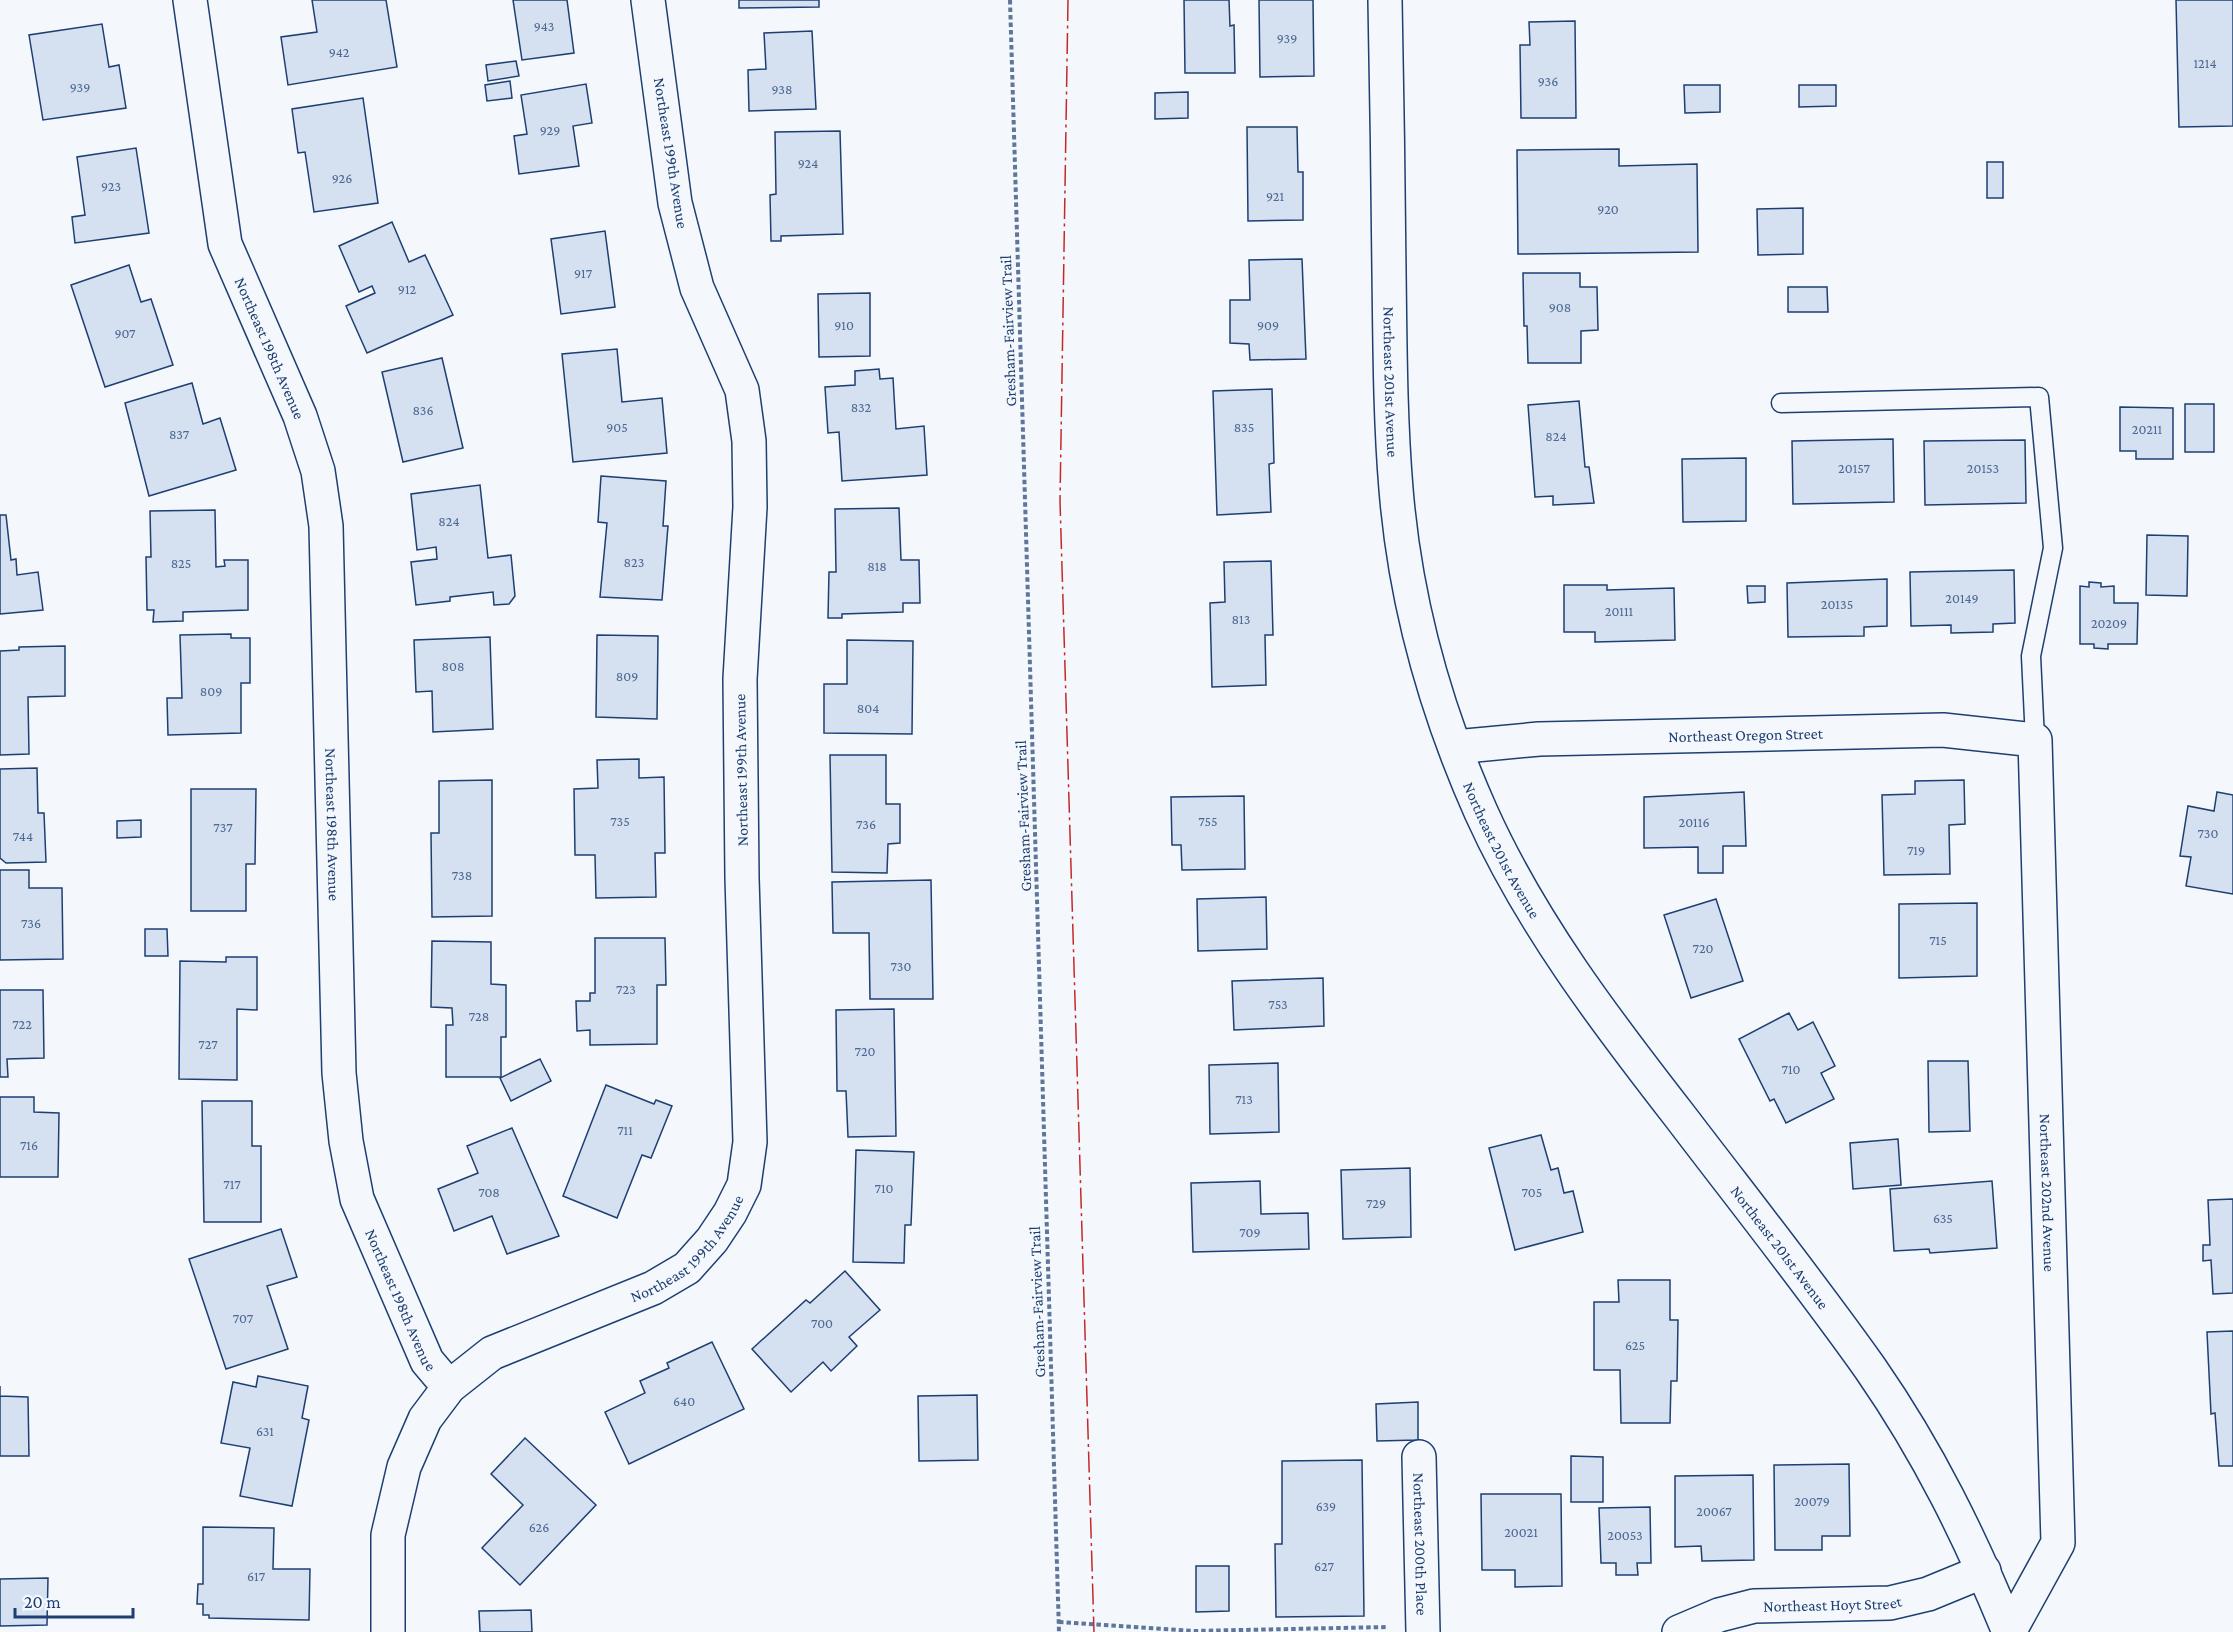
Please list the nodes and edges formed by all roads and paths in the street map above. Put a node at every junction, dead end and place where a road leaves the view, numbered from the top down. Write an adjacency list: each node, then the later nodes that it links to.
1 (189, 0): 8 (street, Northeast 198th Avenue)
2 (648, 0): 8 (street, Northeast 199th Avenue)
3 (1010, 0): 11 (path, Gresham-Fairview Trail)
4 (1385, 0): 7 (street, Northeast 201st Avenue)
5 (1781, 404): 6 (lane)
6 (2035, 740): 7 (street, Northeast Oregon Street); 16 (street, Northeast 202nd Avenue)
7 (1455, 747): 10 (street, Northeast 201st Avenue)
8 (449, 1387): 13 (street, Northeast 198th Avenue)
9 (1419, 1457): 12 (street, Northeast 200th Place)
10 (1983, 1571): 15 (street, Northeast Hoyt Street); 16 (street, Northeast 202nd Avenue)
11 (1059, 1622): 12 (path); 14 (path, Gresham-Fairview Trail)
12 (1423, 1629)
13 (388, 1632)
14 (1059, 1632)
15 (1679, 1632)
16 (2009, 1632)

